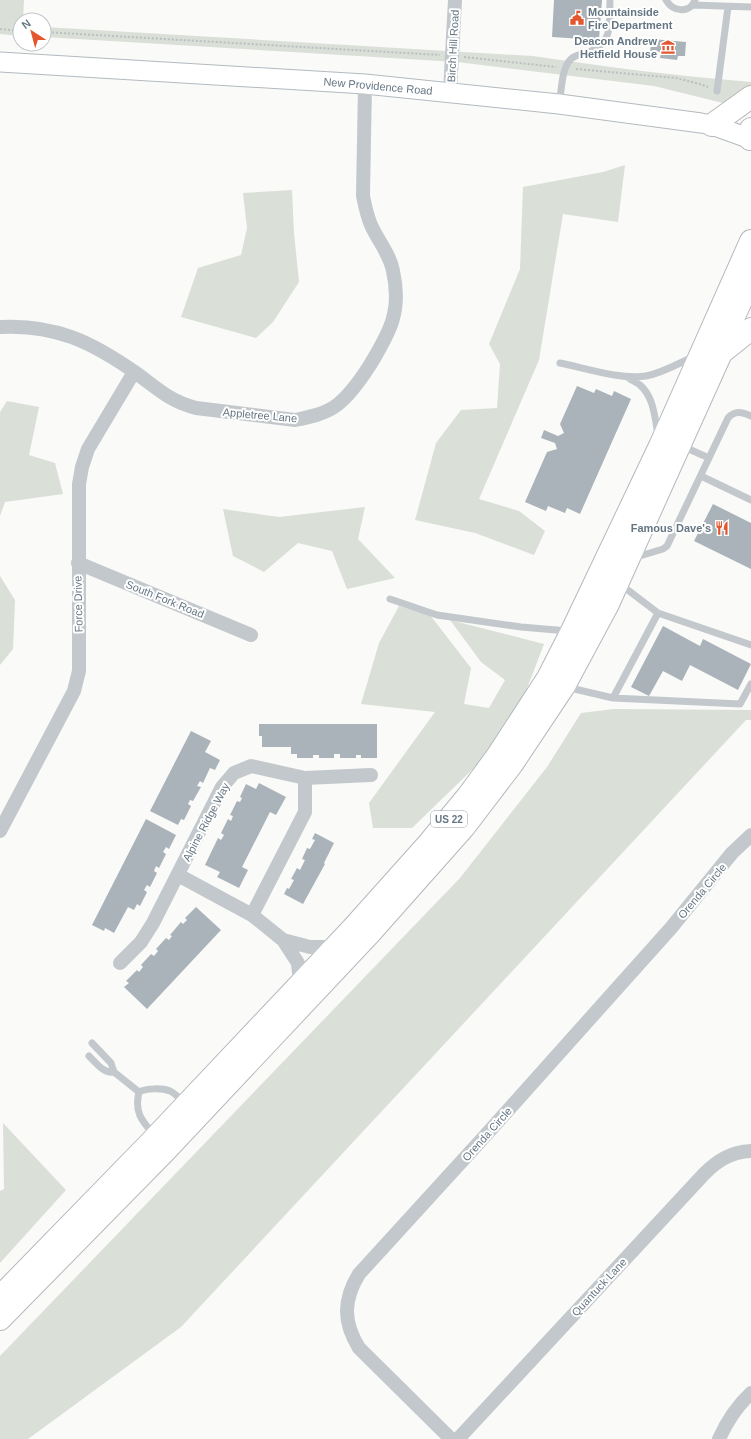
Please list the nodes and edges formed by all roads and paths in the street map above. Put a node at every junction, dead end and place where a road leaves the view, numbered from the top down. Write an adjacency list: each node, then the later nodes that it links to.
1 (455, 0): 10 (street, Birch Hill Road)
2 (610, 0): 12 (lane)
3 (666, 0): 4 (lane)
4 (694, 3): 5 (lane)
5 (728, 7): 6 (lane); 15 (lane)
6 (751, 7)
7 (0, 29): 8 (path)
8 (12, 30)
9 (52, 32): 10 (path)
10 (453, 56): 12 (path); 14 (street, Birch Hill Road)
11 (0, 62): 13 (street, New Providence Road)
12 (565, 68): 15 (path); 17 (lane)
13 (365, 84): 14 (street, New Providence Road); 26 (street, Appletree Lane)
14 (450, 92): 17 (street, New Providence Road)
15 (717, 92)
16 (751, 97): 18 (highway)
17 (559, 104): 18 (street, New Providence Road)
18 (712, 125): 19 (street, New Providence Road)
19 (751, 136)
20 (751, 241): 24 (highway, US 22)
21 (751, 279): 24 (highway, US 22)
22 (0, 327): 26 (street, Appletree Lane)
23 (751, 329): 24 (highway)
24 (711, 353): 27 (lane); 29 (highway, US 22)
25 (560, 363): 27 (lane)
26 (134, 372): 34 (street, Force Drive)
27 (627, 377): 29 (lane)
28 (751, 416): 30 (lane)
29 (669, 445): 30 (lane); 33 (highway, US 22); 38 (highway, US 22)
30 (710, 458): 31 (lane)
31 (701, 476): 32 (lane); 33 (lane)
32 (751, 500)
33 (628, 560): 35 (highway, US 22)
34 (78, 563): 39 (street, South Fork Road); 46 (street, Force Drive)
35 (618, 582): 37 (lane); 42 (highway, US 22)
36 (390, 599): 38 (lane)
37 (658, 613): 40 (lane); 43 (lane)
38 (572, 631): 51 (highway, US 22)
39 (251, 635)
40 (751, 645)
41 (751, 684): 43 (lane)
42 (564, 686): 43 (lane); 62 (highway, US 22)
43 (613, 698)
44 (371, 775): 45 (street, Alpine Ridge Way)
45 (305, 778): 48 (street, Alpine Ridge Way); 49 (street)
46 (0, 831)
47 (751, 835): 64 (street, Orenda Circle)
48 (178, 875): 49 (street, Alpine Ridge Way); 52 (street, Alpine Ridge Way)
49 (252, 915): 50 (street, Alpine Ridge Way)
50 (283, 940): 51 (street, Alpine Ridge Way); 53 (street, Alpine Ridge Way)
51 (336, 947): 53 (highway, US 22)
52 (120, 963)
53 (300, 984): 58 (highway, US 22)
54 (92, 1043): 56 (lane)
55 (89, 1056): 56 (lane)
56 (114, 1072): 57 (lane)
57 (139, 1092): 58 (lane); 59 (lane)
58 (186, 1105): 59 (highway, US 22)
59 (156, 1137): 61 (highway, US 22)
60 (751, 1151): 65 (street, Quantuck Lane)
61 (0, 1297)
62 (0, 1319)
63 (751, 1393): 66 (street)
64 (451, 1439)
65 (458, 1439)
66 (719, 1439)

